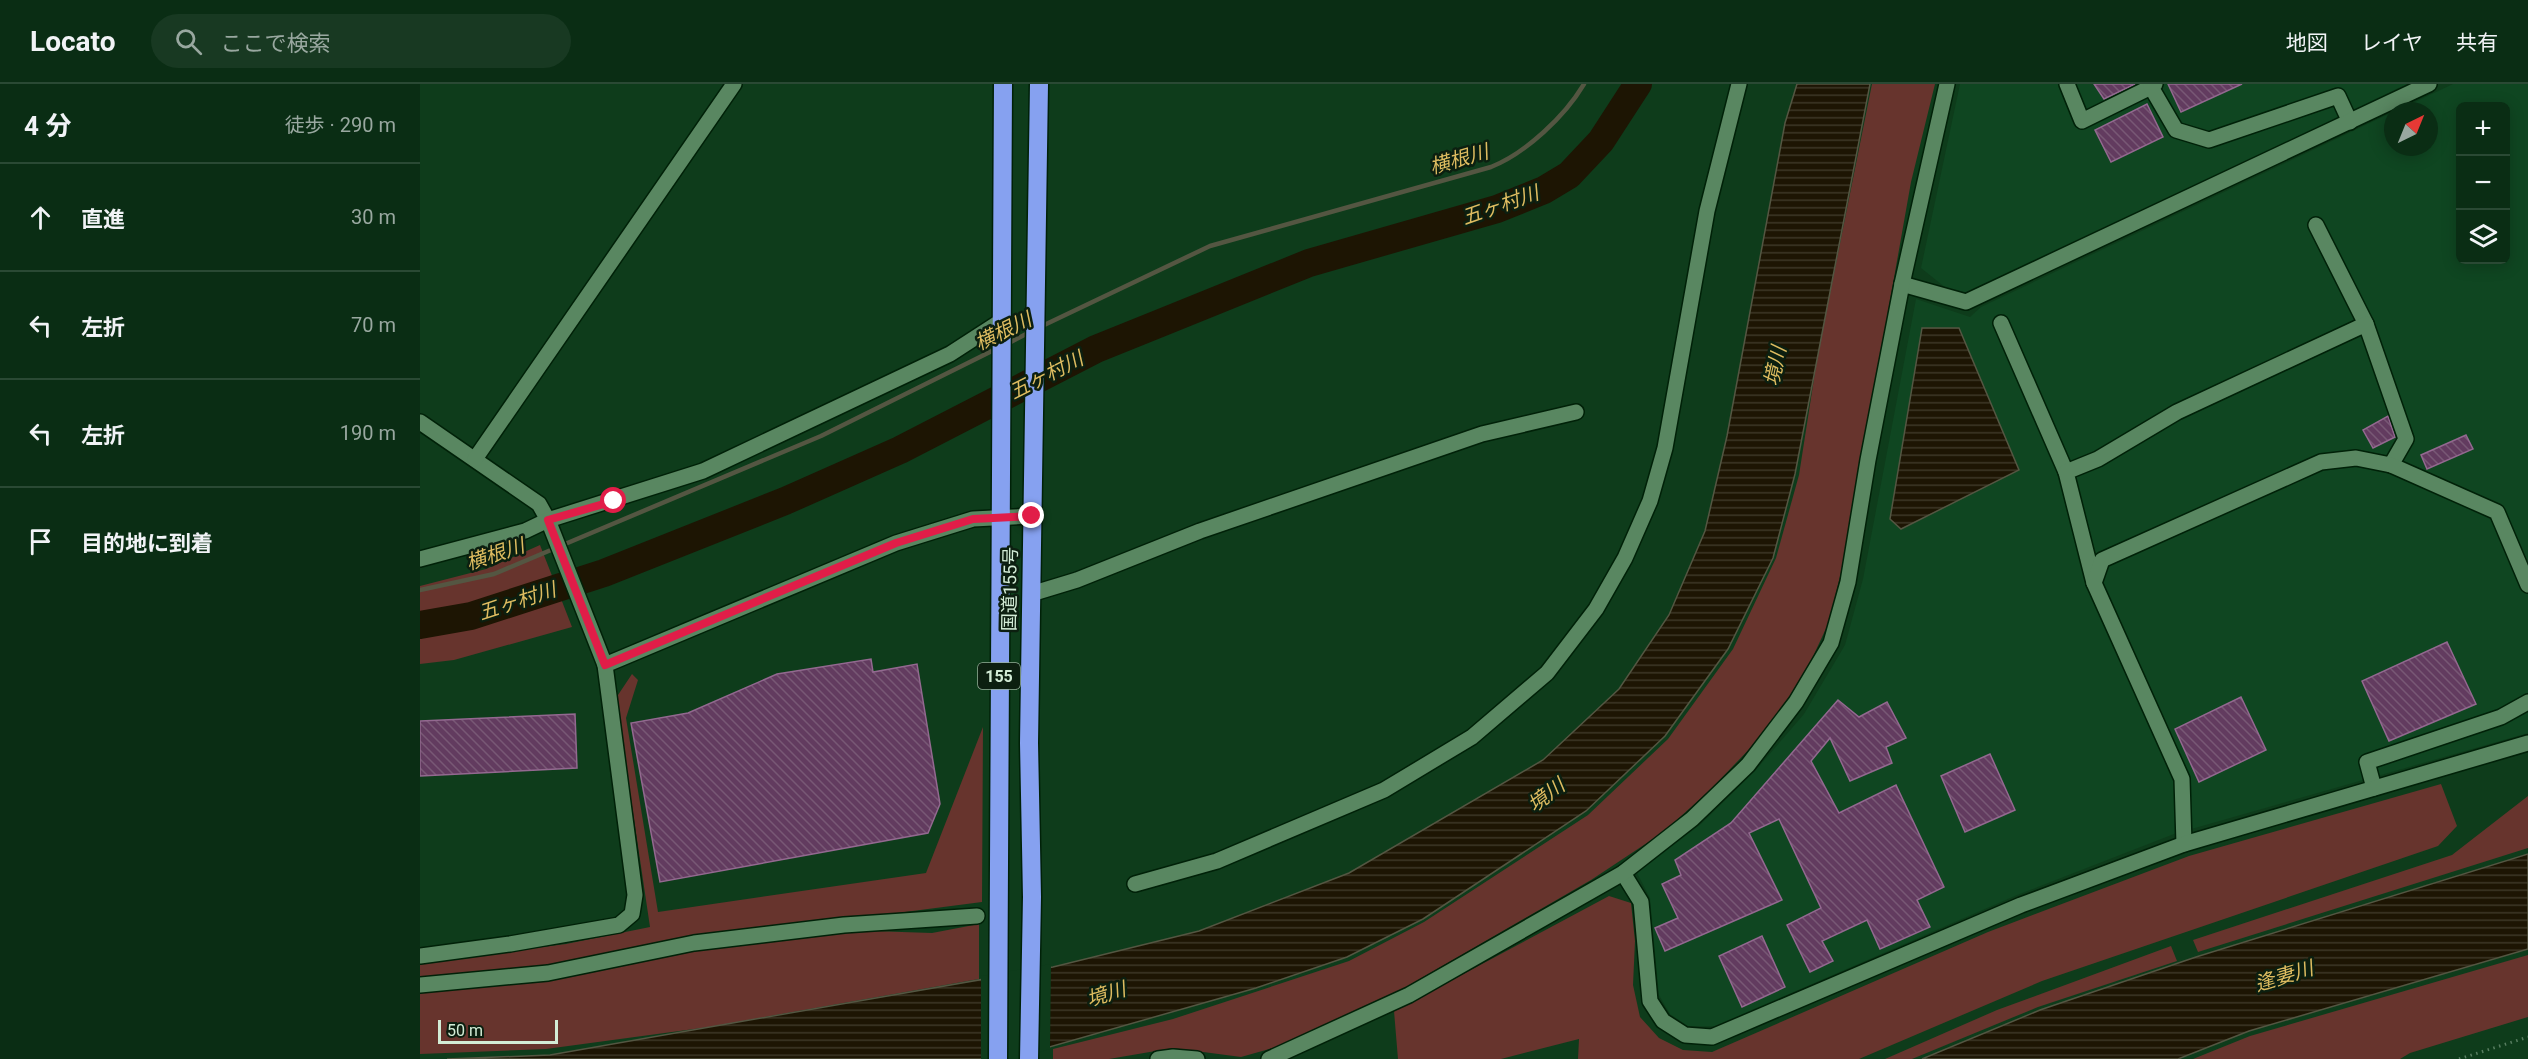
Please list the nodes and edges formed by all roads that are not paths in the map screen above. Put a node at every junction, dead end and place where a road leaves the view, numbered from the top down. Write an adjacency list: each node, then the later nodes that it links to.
1 (734, 84): 17 (street)
2 (1003, 84): 14 (highway, 国道155号 / 155)
3 (1039, 84): 20 (highway, 国道155号 / 155)
4 (1739, 84): 33 (street)
5 (1947, 84): 11 (street)
6 (2067, 84): 8 (street)
7 (2429, 84): 9 (street)
8 (2153, 86): 9 (street)
9 (2350, 122): 11 (street)
10 (2316, 225): 13 (street)
11 (1902, 284): 32 (street)
12 (2001, 323): 19 (street)
13 (2366, 324): 18 (street); 19 (street)
14 (1001, 325): 21 (highway, 国道155号 / 155); 22 (street)
15 (1576, 412): 26 (street)
16 (420, 422): 17 (street)
17 (474, 459): 22 (street)
18 (2391, 465): 24 (street); 25 (street)
19 (2066, 472): 24 (street)
20 (1032, 516): 21 (street); 26 (highway, 国道155号 / 155)
21 (1000, 518): 27 (street); 37 (highway, 国道155号 / 155)
22 (550, 525): 23 (street); 27 (street)
23 (420, 559)
24 (2094, 583): 31 (street)
25 (2528, 585)
26 (1031, 594): 38 (highway, 国道155号 / 155)
27 (605, 665): 35 (street)
28 (2528, 702): 30 (street)
29 (2528, 743): 30 (street)
30 (2374, 788): 31 (street)
31 (2184, 843): 32 (street)
32 (1623, 873): 41 (street)
33 (1135, 884)
34 (977, 916): 36 (street)
35 (420, 956)
36 (420, 985)
37 (998, 1059)
38 (1029, 1059)
39 (1158, 1059): 40 (street)
40 (1197, 1059)
41 (1269, 1059)

